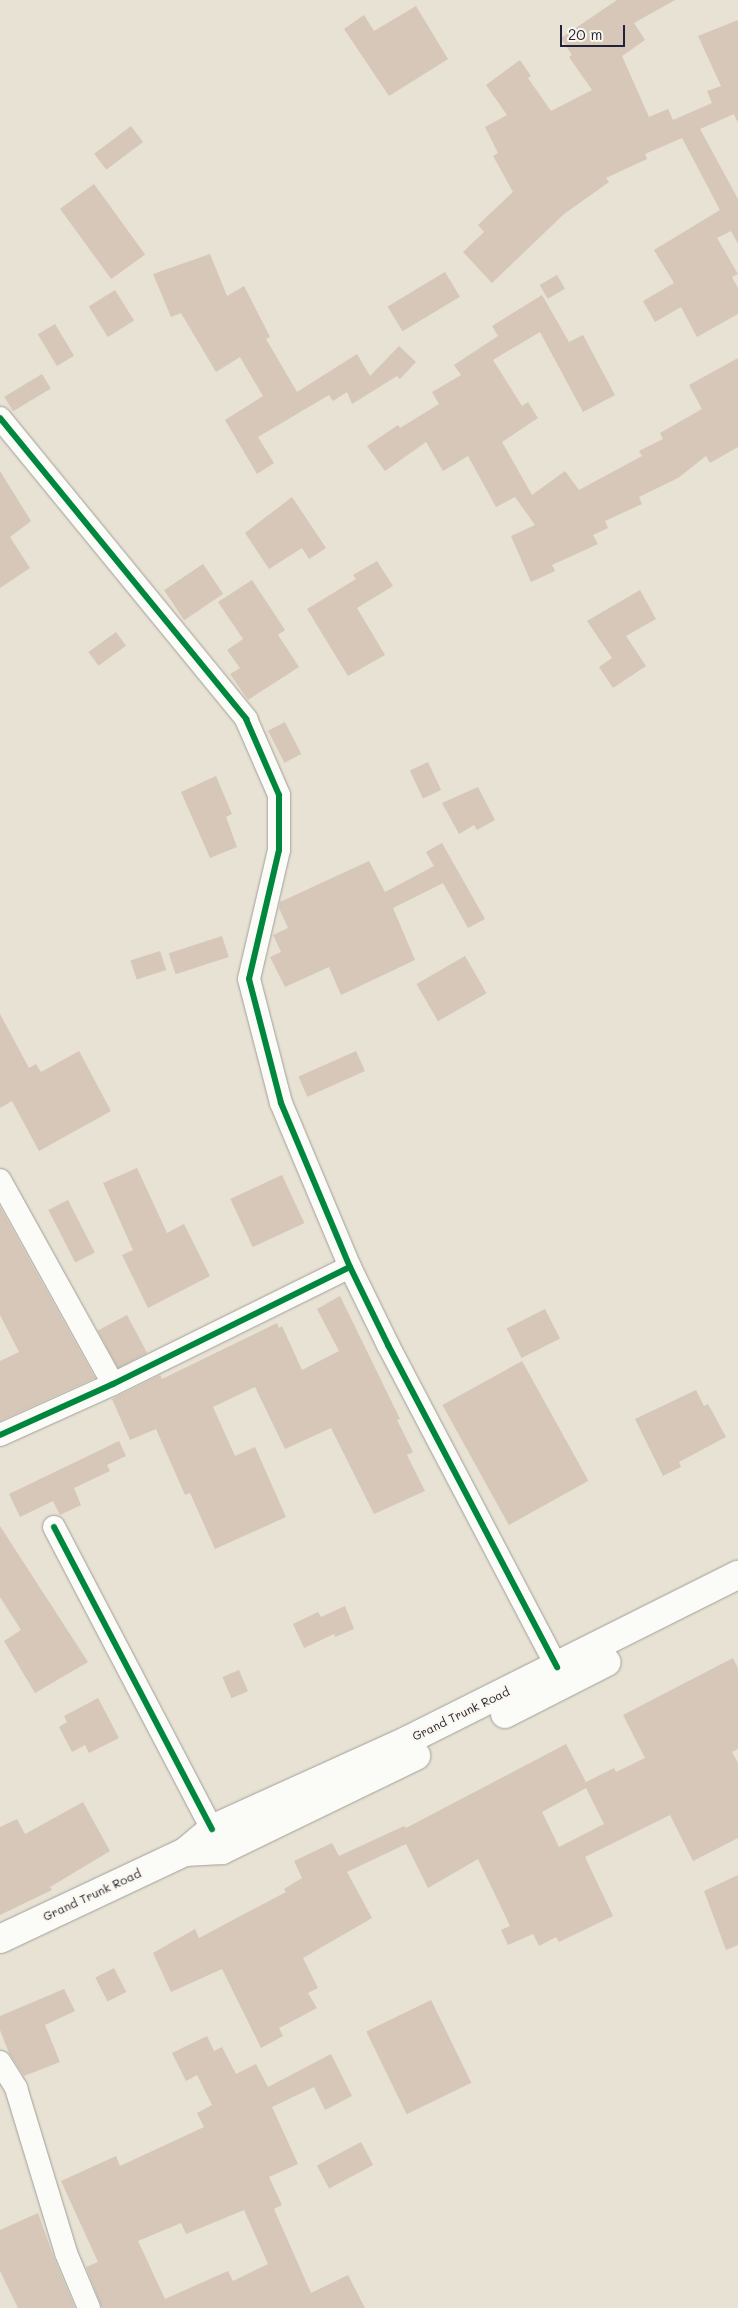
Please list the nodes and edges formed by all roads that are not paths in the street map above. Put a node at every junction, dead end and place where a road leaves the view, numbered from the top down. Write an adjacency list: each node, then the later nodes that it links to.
1 (0, 418): 3 (street)
2 (0, 1180): 4 (street)
3 (350, 1267): 4 (street); 9 (street)
4 (113, 1384): 5 (street)
5 (0, 1435)
6 (54, 1527): 10 (street)
7 (738, 1575): 9 (highway, Grand Trunk Road)
8 (738, 1594): 11 (highway, Grand Trunk Road)
9 (557, 1667): 10 (highway, Grand Trunk Road)
10 (212, 1829): 11 (highway, Grand Trunk Road)
11 (184, 1852): 12 (highway, Grand Trunk Road)
12 (0, 1939)
13 (0, 2062): 14 (street)
14 (89, 2308)

